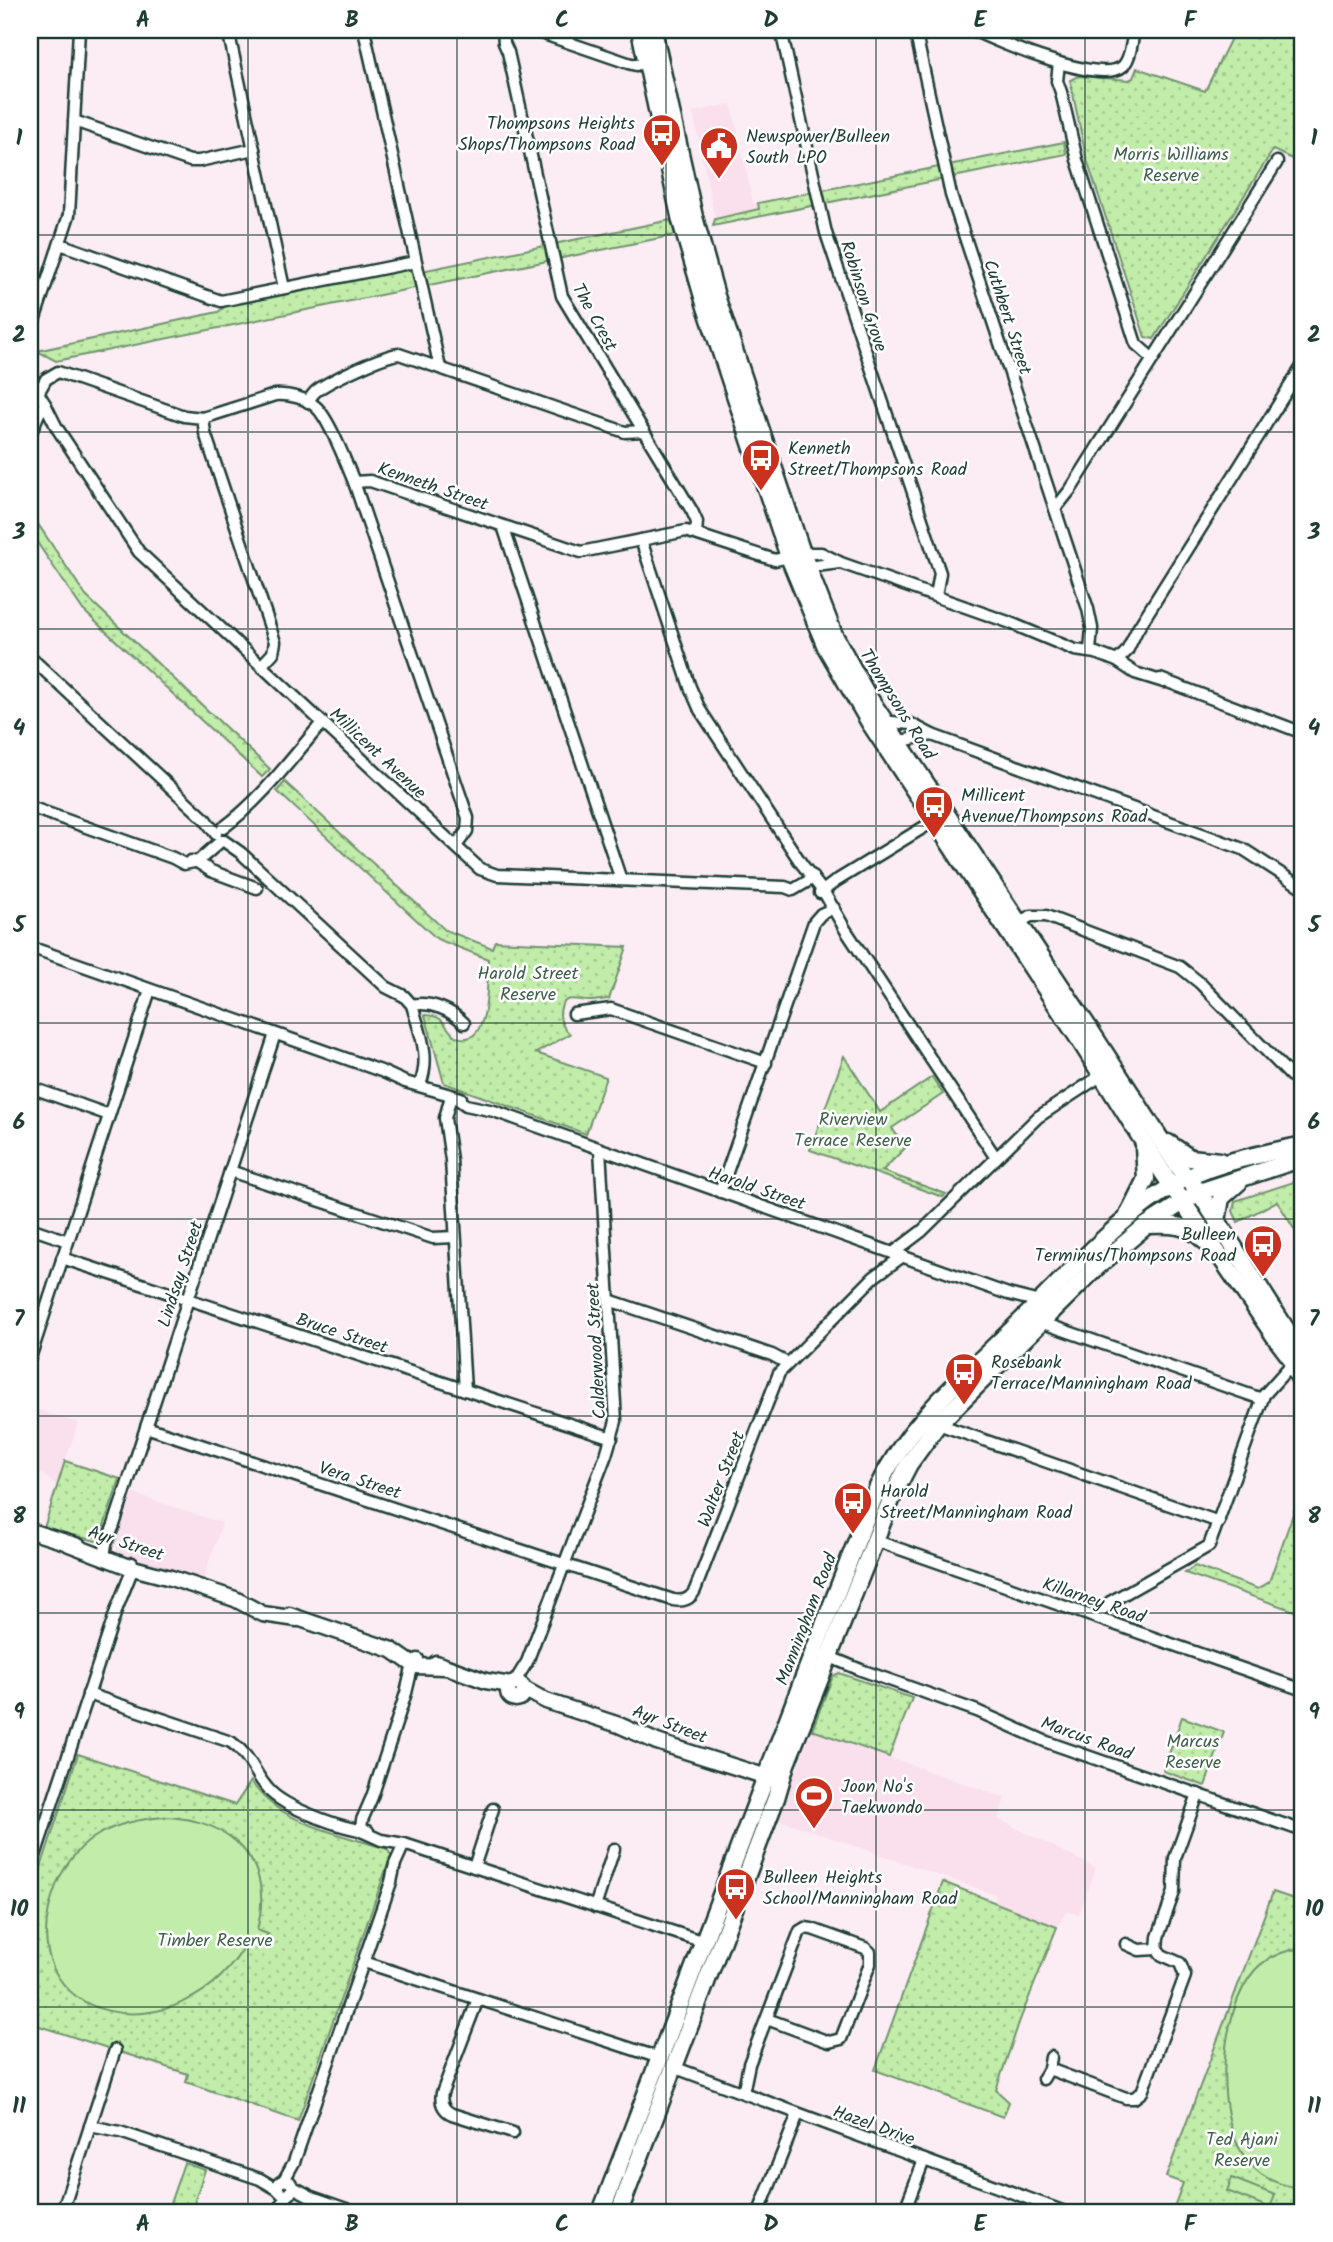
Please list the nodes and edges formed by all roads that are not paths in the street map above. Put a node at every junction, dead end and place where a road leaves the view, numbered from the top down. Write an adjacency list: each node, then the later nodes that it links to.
1 (79, 30): 16 (street)
2 (228, 30): 17 (street)
3 (364, 30): 20 (street)
4 (503, 30): 13 (street, The Crest)
5 (510, 30): 13 (street, The Crest)
6 (532, 30): 14 (street)
7 (640, 30): 14 (main road, Thompsons Road)
8 (653, 30): 14 (main road, Thompsons Road)
9 (781, 30): 41 (street, Robinson Grove)
10 (915, 30): 35 (street, Cuthbert Street)
11 (973, 30): 15 (street)
12 (1134, 30): 15 (street)
13 (508, 52): 33 (street, The Crest)
14 (653, 61): 39 (main road, Thompsons Road)
15 (1063, 64): 23 (street)
16 (74, 121): 17 (street); 19 (street)
17 (254, 149): 21 (street)
18 (1277, 162): 23 (street)
19 (60, 244): 21 (street); 22 (street)
20 (415, 262): 21 (street); 25 (street)
21 (284, 288)
22 (30, 333)
23 (1155, 356): 35 (street)
24 (1303, 365): 44 (street)
25 (440, 368): 29 (street); 33 (street)
26 (30, 369): 27 (street); 30 (street, Millicent Avenue)
27 (50, 376): 28 (street); 30 (street)
28 (73, 378): 30 (street); 31 (street)
29 (308, 402): 31 (street); 34 (street, Kenneth Street)
30 (36, 410): 32 (street, Millicent Avenue); 32 (street)
31 (203, 418): 45 (street)
32 (56, 426): 45 (street, Millicent Avenue)
33 (643, 431): 37 (street, The Crest)
34 (354, 482): 36 (street, Kenneth Street); 54 (street)
35 (1055, 509): 42 (street, Cuthbert Street)
36 (503, 526): 38 (street, Kenneth Street); 57 (street)
37 (696, 533): 38 (street, Kenneth Street); 39 (street, Kenneth Street)
38 (641, 540): 56 (street)
39 (799, 559): 40 (street); 40 (street); 47 (main road, Thompsons Road)
40 (841, 563): 41 (street)
41 (932, 595): 42 (street)
42 (1091, 648): 44 (street)
43 (30, 657): 53 (street)
44 (1119, 658): 48 (street)
45 (261, 666): 46 (street, Millicent Avenue)
46 (325, 725): 53 (street); 54 (street, Millicent Avenue)
47 (884, 733): 49 (street); 50 (main road, Thompsons Road); 52 (main road, Thompsons Road)
48 (1303, 733)
49 (932, 735): 50 (street); 59 (street)
50 (898, 743): 52 (main road, Thompsons Road)
51 (30, 807): 55 (street)
52 (936, 816): 60 (street); 62 (main road, Thompsons Road)
53 (222, 834): 55 (street); 65 (street)
54 (456, 846): 57 (street, Millicent Avenue)
55 (199, 859): 58 (street)
56 (810, 878): 57 (street, Millicent Avenue); 60 (street)
57 (621, 880)
58 (257, 888)
59 (1303, 888)
60 (822, 893): 61 (street)
61 (831, 910): 69 (street); 79 (street)
62 (1012, 927): 70 (main road, Thompsons Road); 71 (street); 76 (main road, Thompsons Road)
63 (30, 947): 64 (street, Harold Street)
64 (150, 990): 68 (street, Harold Street); 75 (street)
65 (412, 1005): 67 (street); 72 (street)
66 (575, 1014): 69 (street)
67 (464, 1023)
68 (275, 1034): 72 (street, Harold Street); 82 (street, Lindsay Street)
69 (766, 1063): 86 (street)
70 (1102, 1075): 76 (main road, Thompsons Road); 79 (street)
71 (1303, 1080)
72 (420, 1085): 74 (street, Harold Street)
73 (30, 1087): 75 (street)
74 (451, 1096): 78 (street, Harold Street); 94 (street)
75 (109, 1115): 95 (street)
76 (1149, 1137): 81 (main road); 84 (main road, Thompsons Road); 85 (main road, Thompsons Road); 90 (main road)
77 (1303, 1145): 81 (main road, Manningham Road)
78 (600, 1149): 86 (street, Harold Street); 103 (street, Calderwood Street)
79 (996, 1158): 93 (street)
80 (1303, 1158): 83 (main road, Manningham Road)
81 (1241, 1159): 84 (main road, Manningham Road)
82 (229, 1171): 94 (street); 102 (street, Lindsay Street)
83 (1256, 1172): 87 (main road, Manningham Road); 89 (main road)
84 (1188, 1177): 85 (main road, Manningham Road); 87 (main road, Thompsons Road)
85 (1172, 1186): 88 (main road, Thompsons Road); 90 (main road, Manningham Road)
86 (720, 1192): 96 (street, Harold Street)
87 (1199, 1192): 88 (main road, Manningham Road); 89 (main road, Thompsons Road)
88 (1183, 1201): 91 (main road, Manningham Road); 97 (main road, Thompsons Road)
89 (1217, 1221): 106 (main road, Thompsons Road)
90 (1123, 1223): 104 (main road, Manningham Road)
91 (1147, 1225): 97 (main road); 105 (main road, Manningham Road)
92 (30, 1228): 95 (street)
93 (922, 1231): 96 (street); 99 (street)
94 (456, 1237): 109 (street)
95 (68, 1241): 98 (street)
96 (888, 1251): 99 (street, Harold Street); 100 (street, Walter Street)
97 (1219, 1255): 106 (main road, Thompsons Road)
98 (62, 1258): 102 (street, Bruce Street); 107 (street)
99 (908, 1258): 100 (street, Walter Street); 101 (street, Harold Street)
100 (874, 1277): 108 (street, Walter Street)
101 (1008, 1294): 104 (street, Harold Street); 105 (street)
102 (188, 1299): 109 (street, Bruce Street); 113 (street, Lindsay Street)
103 (609, 1300): 108 (street); 114 (street, Calderwood Street)
104 (1040, 1302): 105 (main road, Manningham Road)
105 (1032, 1320): 111 (street); 112 (main road, Manningham Road); 124 (main road, Manningham Road)
106 (1294, 1353): 110 (street, Thompsons Road); 111 (street)
107 (30, 1358)
108 (787, 1363): 119 (street, Walter Street)
109 (465, 1390): 114 (street, Bruce Street)
110 (1303, 1390)
111 (1262, 1399): 115 (street)
112 (939, 1424): 115 (street); 117 (main road, Manningham Road)
113 (146, 1427): 118 (street, Lindsay Street); 119 (street, Vera Street)
114 (612, 1438): 119 (street, Calderwood Street)
115 (1219, 1522): 121 (street)
116 (30, 1531): 118 (street, Ayr Street)
117 (874, 1540): 122 (street, Killarney Road); 124 (main road, Manningham Road)
118 (105, 1553): 120 (street, Ayr Street)
119 (565, 1564): 126 (street, Calderwood Street)
120 (131, 1566): 125 (street, Ayr Street); 128 (street)
121 (1117, 1600): 122 (street); 123 (street)
122 (1095, 1617): 123 (street, Killarney Road)
123 (1109, 1622): 127 (street, Killarney Road)
124 (823, 1659): 129 (main road, Manningham Road); 130 (street, Marcus Road)
125 (416, 1663): 126 (street, Ayr Street); 132 (street)
126 (517, 1689): 129 (street, Ayr Street)
127 (1303, 1690)
128 (88, 1694): 132 (street); 136 (street)
129 (773, 1779): 140 (main road, Manningham Road); 148 (main road, Manningham Road)
130 (1198, 1794): 133 (street, Marcus Road); 142 (street)
131 (493, 1809): 137 (street)
132 (361, 1830): 134 (street)
133 (1303, 1831)
134 (404, 1844): 137 (street); 143 (street)
135 (614, 1849): 139 (street)
136 (33, 1851): 138 (street)
137 (474, 1867): 139 (street)
138 (30, 1871)
139 (595, 1907): 140 (street)
140 (704, 1942): 148 (main road, Manningham Road)
141 (1126, 1944): 142 (street)
142 (1157, 1949): 150 (street)
143 (364, 1962): 144 (street, Hazel Drive); 158 (street)
144 (478, 1999): 148 (street, Hazel Drive); 156 (street)
145 (766, 2019): 145 (street); 149 (street)
146 (115, 2050): 155 (street)
147 (1051, 2057): 150 (street)
148 (667, 2063): 152 (street, Hazel Drive); 163 (main road, Manningham Road); 164 (main road, Manningham Road)
149 (749, 2064): 152 (street); 153 (street)
150 (1049, 2069): 151 (street)
151 (1043, 2079)
152 (732, 2089): 153 (street, Hazel Drive)
153 (743, 2094): 154 (street, Hazel Drive)
154 (798, 2114): 157 (street, Hazel Drive); 165 (street)
155 (92, 2122): 158 (street); 160 (street)
156 (513, 2133)
157 (924, 2160): 159 (street, Hazel Drive); 166 (street)
158 (285, 2188): 161 (street); 162 (street)
159 (1049, 2209): 167 (street, Hazel Drive)
160 (62, 2212)
161 (277, 2212)
162 (355, 2212)
163 (601, 2212)
164 (619, 2212)
165 (759, 2212)
166 (904, 2212)
167 (1065, 2212)

